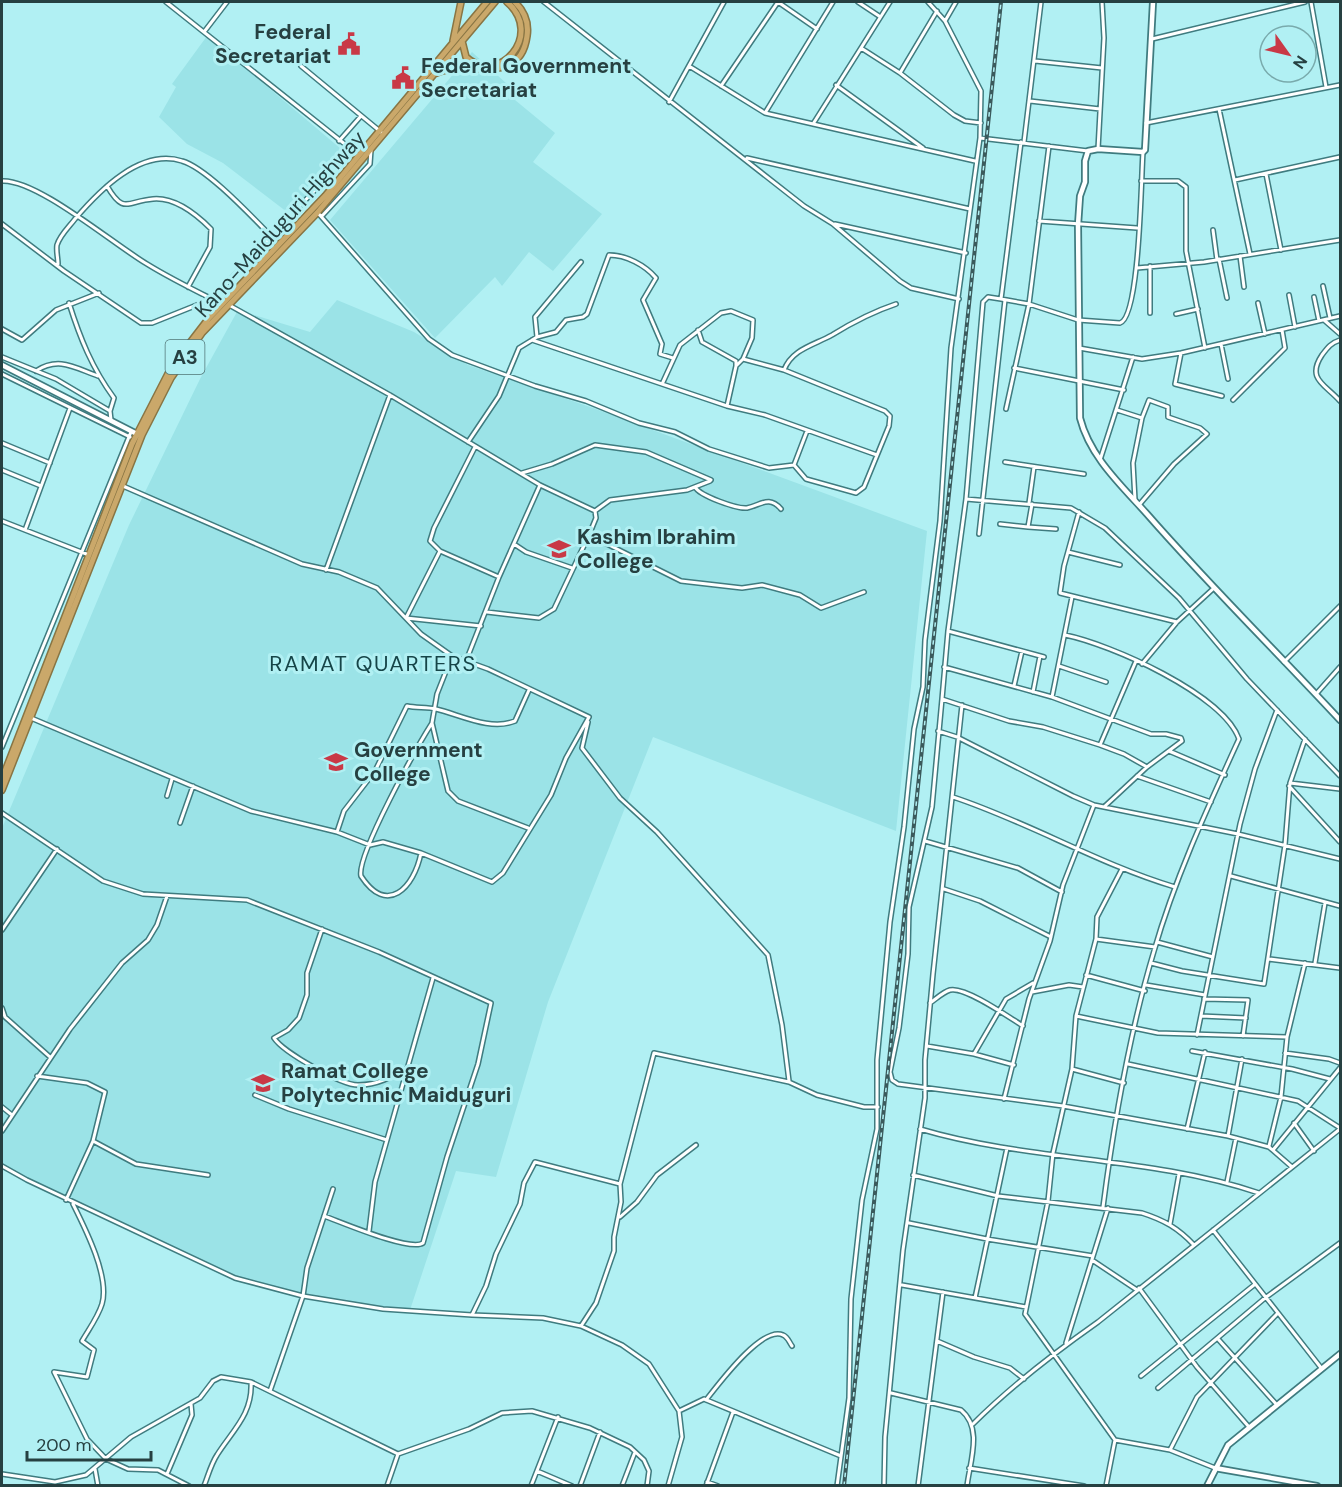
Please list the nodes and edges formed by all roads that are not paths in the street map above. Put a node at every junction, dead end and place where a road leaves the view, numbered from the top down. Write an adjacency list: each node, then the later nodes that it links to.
1 (166, 2): 24 (street)
2 (227, 2): 24 (street)
3 (461, 2): 27 (highway)
4 (488, 2): 27 (highway, Kano-Maiduguri Highway / A3)
5 (495, 2): 26 (highway, Kano-Maiduguri Highway / A3)
6 (544, 2): 40 (street)
7 (724, 2): 31 (street)
8 (778, 2): 23 (street); 37 (street)
9 (833, 2): 23 (street)
10 (858, 2): 21 (street)
11 (890, 2): 21 (street)
12 (928, 2): 20 (street)
13 (956, 2): 22 (street)
14 (1041, 2): 29 (street)
15 (1102, 2): 32 (street)
16 (1153, 2): 25 (street)
17 (1305, 2): 25 (street)
18 (1311, 2): 38 (street)
19 (511, 3): 26 (highway); 34 (highway)
20 (937, 11): 22 (street); 33 (street)
21 (879, 16): 28 (street)
22 (945, 21): 45 (street)
23 (817, 29): 43 (street)
24 (204, 32): 50 (street)
25 (1152, 39): 46 (street)
26 (462, 41): 34 (highway, Kano-Maiduguri Highway / A3)
27 (452, 43): 48 (highway, Kano-Maiduguri Highway / A3)
28 (861, 48): 33 (street); 35 (street)
29 (1035, 62): 32 (street); 39 (street)
30 (301, 66): 44 (street)
31 (689, 66): 37 (street); 40 (street)
32 (1102, 68): 41 (street)
33 (900, 73): 45 (street)
34 (435, 74): 48 (highway, Kano-Maiduguri Highway / A3)
35 (836, 85): 47 (street); 53 (street)
36 (1341, 85): 38 (street)
37 (722, 86): 43 (street)
38 (1326, 87): 42 (street)
39 (1030, 101): 41 (street); 51 (street)
40 (669, 102): 58 (street)
41 (1100, 109): 54 (street)
42 (1219, 109): 46 (street); 61 (street)
43 (765, 113): 47 (street)
44 (361, 116): 48 (street); 50 (street)
45 (981, 123): 49 (street)
46 (1146, 123): 56 (street)
47 (813, 124): 53 (street)
48 (382, 132): 66 (highway, Kano-Maiduguri Highway / A3); 150 (highway, Kano-Maiduguri Highway / A3)
49 (980, 138): 51 (street); 59 (street)
50 (339, 141): 74 (street)
51 (1023, 142): 52 (street); 95 (street)
52 (1049, 146): 55 (street); 68 (street)
53 (925, 149): 59 (street)
54 (1098, 149): 55 (street); 56 (street)
55 (1089, 151): 71 (street)
56 (1143, 152): 63 (street)
57 (1341, 156): 60 (street)
58 (745, 158): 65 (street); 70 (street)
59 (975, 162): 65 (street)
60 (1266, 174): 61 (street); 76 (street)
61 (1235, 180): 78 (street)
62 (2, 181): 67 (street)
63 (1141, 181): 72 (street); 82 (street)
64 (107, 186): 67 (street); 74 (street); 87 (street)
65 (970, 209): 77 (street)
66 (319, 214): 100 (highway, Kano-Maiduguri Highway / A3); 133 (street)
67 (77, 218): 83 (street); 87 (street)
68 (1039, 221): 71 (street); 99 (street)
69 (2, 224): 83 (street)
70 (834, 224): 77 (street); 94 (street)
71 (1078, 225): 72 (street); 106 (street)
72 (1137, 228): 85 (street)
73 (1213, 230): 80 (street)
74 (272, 237): 93 (street)
75 (1341, 240): 76 (street)
76 (1281, 250): 78 (street)
77 (966, 253): 94 (street)
78 (1250, 254): 79 (street)
79 (1240, 256): 80 (street); 88 (street)
80 (1218, 259): 82 (street); 92 (street)
81 (581, 262): 115 (street)
82 (1188, 263): 84 (street); 101 (street)
83 (58, 264): 89 (street)
84 (1150, 266): 85 (street); 102 (street)
85 (1137, 268): 106 (street)
86 (1323, 286): 105 (street)
87 (188, 287): 93 (street)
88 (1244, 287)
89 (100, 293): 93 (street); 96 (street)
90 (1289, 295): 109 (street)
91 (1314, 297): 108 (street)
92 (1227, 298)
93 (212, 299)
94 (959, 299): 331 (street)
95 (1003, 300): 99 (street); 167 (street); 168 (street)
96 (69, 303): 110 (street); 132 (street)
97 (1258, 303): 113 (street)
98 (896, 304): 129 (street)
99 (1029, 304): 106 (street); 128 (street)
100 (229, 305): 138 (street); 165 (highway, Kano-Maiduguri Highway / A3)
101 (1197, 309): 103 (street); 120 (street)
102 (1150, 313)
103 (1176, 314)
104 (1341, 316): 105 (street)
105 (1330, 318): 107 (street)
106 (1078, 320): 119 (street)
107 (1324, 320): 108 (street); 114 (street)
108 (1319, 321): 109 (street)
109 (1296, 327): 112 (street)
110 (2, 329)
111 (698, 330): 124 (street); 125 (street); 127 (street)
112 (1282, 330): 113 (street); 140 (street)
113 (1265, 334): 118 (street)
114 (1341, 334)
115 (537, 337): 116 (street); 124 (street)
116 (532, 340): 133 (street); 136 (street)
117 (1341, 340): 141 (street)
118 (1221, 344): 120 (street); 134 (street)
119 (1079, 348): 123 (street); 135 (street)
120 (1205, 348): 121 (street)
121 (1181, 353): 123 (street); 139 (street)
122 (2, 357): 130 (street)
123 (1133, 357): 137 (street)
124 (673, 358): 136 (street)
125 (743, 359): 127 (street); 129 (street)
126 (2, 365): 148 (street)
127 (736, 366): 142 (street)
128 (1014, 368): 135 (street); 144 (street)
129 (784, 370): 154 (street)
130 (36, 371): 132 (street); 146 (street)
131 (2, 374): 143 (street)
132 (98, 376): 146 (street)
133 (508, 376): 151 (street); 158 (street)
134 (1228, 379)
135 (1081, 381): 137 (street); 155 (street)
136 (663, 382): 142 (street)
137 (1124, 390): 145 (street)
138 (390, 395): 151 (street); 189 (street)
139 (1222, 396)
140 (1233, 400)
141 (1341, 401)
142 (727, 406): 149 (street)
143 (70, 408): 150 (street); 157 (street)
144 (1006, 409)
145 (1117, 410): 147 (street); 155 (street)
146 (110, 411): 148 (street)
147 (1142, 418): 169 (street); 171 (street)
148 (111, 422): 150 (street)
149 (807, 431): 154 (street); 158 (street)
150 (132, 434): 184 (street); 186 (highway, Kano-Maiduguri Highway / A3)
151 (468, 442): 153 (street)
152 (2, 443): 157 (street)
153 (476, 447): 161 (street); 183 (street)
154 (877, 455): 158 (street)
155 (1100, 460): 169 (street)
156 (1005, 462): 159 (street)
157 (50, 463): 164 (street)
158 (794, 465)
159 (1034, 467): 162 (street); 170 (street)
160 (2, 470): 164 (street)
161 (521, 473): 163 (street); 166 (street)
162 (1084, 474)
163 (540, 485): 173 (street); 182 (street)
164 (41, 486): 179 (street)
165 (123, 486): 189 (street); 223 (highway, Kano-Maiduguri Highway / A3)
166 (695, 487): 172 (street); 173 (street)
167 (966, 499): 168 (street); 200 (street)
168 (983, 500): 170 (street); 181 (street)
169 (1135, 500): 171 (street)
170 (1031, 503): 174 (street); 177 (street)
171 (1139, 505): 191 (street)
172 (781, 509)
173 (595, 511): 180 (street)
174 (1079, 512): 185 (street); 195 (street)
175 (2, 521): 179 (street)
176 (1000, 524): 177 (street)
177 (1028, 527): 178 (street)
178 (1056, 529)
179 (25, 530): 184 (street)
180 (589, 534): 188 (street); 192 (street)
181 (979, 534)
182 (513, 544): 188 (street); 190 (street)
183 (440, 551): 190 (street); 197 (street)
184 (82, 552): 186 (street); 232 (street)
185 (1068, 552): 187 (street); 193 (street)
186 (89, 555): 238 (highway, Kano-Maiduguri Highway / A3)
187 (1120, 565)
188 (572, 568): 196 (street)
189 (326, 570): 197 (street)
190 (499, 577): 196 (street)
191 (1214, 588): 195 (street); 206 (street)
192 (864, 592)
193 (1072, 597): 198 (street); 201 (street)
194 (1341, 606): 206 (street)
195 (1190, 611): 198 (street); 222 (street)
196 (487, 612): 199 (street)
197 (406, 618): 199 (street); 203 (street)
198 (1177, 622): 207 (street)
199 (481, 626): 204 (street)
200 (948, 631): 202 (street); 209 (street)
201 (1065, 635): 205 (street); 208 (street)
202 (1022, 651): 214 (street); 216 (street)
203 (452, 656): 204 (street); 221 (street)
204 (466, 661): 215 (street)
205 (1136, 661): 207 (street); 225 (street)
206 (1284, 663): 217 (street)
207 (1142, 664): 235 (street)
208 (1059, 666): 213 (street); 218 (street)
209 (944, 667): 214 (street); 219 (street)
210 (1341, 667): 211 (street)
211 (1334, 674): 212 (street); 217 (street)
212 (1341, 677)
213 (1106, 681)
214 (1014, 686): 216 (street)
215 (529, 690): 221 (street); 224 (street)
216 (1033, 692): 218 (street)
217 (1317, 693): 226 (street)
218 (1052, 697): 225 (street)
219 (942, 699): 220 (street); 228 (street)
220 (962, 705): 229 (street); 231 (street)
221 (433, 708): 227 (street); 253 (street)
222 (1277, 710): 230 (street); 254 (street)
223 (31, 717): 239 (street); 243 (highway, Kano-Maiduguri Highway / A3)
224 (589, 717): 251 (street); 321 (street)
225 (1111, 718): 231 (street); 233 (street)
226 (1341, 720)
227 (432, 723): 251 (street); 257 (street)
228 (938, 731): 229 (street); 255 (street)
229 (957, 737): 245 (street); 247 (street)
230 (1305, 739): 236 (street); 240 (street)
231 (1100, 745): 234 (street)
232 (2, 747)
233 (1169, 751): 234 (street); 235 (street)
234 (1148, 767): 237 (street)
235 (1225, 775): 246 (street)
236 (1341, 776)
237 (1137, 777): 246 (street); 248 (street)
238 (2, 778)
239 (172, 779): 241 (street); 244 (street)
240 (1290, 785): 242 (street); 256 (street); 258 (street)
241 (193, 786): 250 (street); 253 (street)
242 (1341, 789)
243 (2, 790)
244 (167, 796)
245 (953, 797): 259 (street); 260 (street)
246 (1211, 802): 252 (street)
247 (1094, 805): 248 (street); 260 (street)
248 (1104, 807): 252 (street)
249 (2, 813): 261 (street)
250 (180, 823)
251 (528, 828): 262 (street)
252 (1199, 828): 254 (street); 266 (street)
253 (337, 832): 257 (street)
254 (1238, 834): 258 (street); 265 (street)
255 (925, 841): 259 (street); 323 (street)
256 (1341, 842)
257 (370, 845): 262 (street); 262 (street)
258 (1286, 845): 263 (street); 268 (street)
259 (948, 846): 267 (street); 269 (street)
260 (1078, 848): 264 (street); 269 (street)
261 (57, 849): 270 (street); 274 (street)
262 (421, 853)
263 (1341, 859)
264 (1122, 869): 266 (street); 276 (street)
265 (1231, 876): 268 (street); 279 (street)
266 (1175, 887): 277 (street)
267 (944, 889): 275 (street); 294 (street)
268 (1278, 890): 271 (street); 280 (street)
269 (1062, 892): 275 (street)
270 (167, 896): 273 (street); 310 (street)
271 (1325, 903): 272 (street); 283 (street)
272 (1341, 906)
273 (322, 929): 287 (street); 315 (street)
274 (2, 930)
275 (1051, 937): 288 (street)
276 (1096, 939): 278 (street); 285 (street)
277 (1156, 942): 278 (street); 279 (street)
278 (1155, 947): 281 (street)
279 (1213, 957): 286 (street)
280 (1269, 959): 282 (street); 286 (street)
281 (1151, 963): 286 (street); 289 (street)
282 (1305, 963): 283 (street); 304 (street)
283 (1315, 964): 284 (street)
284 (1341, 968)
285 (1086, 975): 290 (street); 291 (street)
286 (1209, 975): 293 (street)
287 (433, 978): 315 (street); 370 (street)
288 (1034, 982): 292 (street); 296 (street)
289 (1146, 985): 291 (street); 293 (street)
290 (1083, 987): 292 (street); 297 (street)
291 (1145, 991): 301 (street)
292 (1031, 992): 300 (street)
293 (1205, 997): 298 (street); 299 (street)
294 (930, 1003): 296 (street); 305 (street)
295 (2, 1008): 310 (street)
296 (999, 1011): 300 (street); 309 (street)
297 (1076, 1016): 301 (street); 317 (street)
298 (1201, 1016): 299 (street); 302 (street)
299 (1246, 1018): 303 (street)
300 (1023, 1026): 313 (street)
301 (1135, 1029): 302 (street); 312 (street)
302 (1197, 1035): 303 (street)
303 (1243, 1036): 304 (street)
304 (1287, 1037): 308 (street)
305 (927, 1046): 309 (street); 323 (street)
306 (1192, 1051): 307 (street)
307 (1205, 1052): 311 (street); 320 (street)
308 (1285, 1053): 314 (street); 316 (street)
309 (974, 1054): 313 (street)
310 (50, 1057): 318 (street)
311 (1242, 1059): 316 (street); 324 (street)
312 (1128, 1064): 320 (street); 322 (street)
313 (1014, 1065): 327 (street)
314 (1341, 1066): 319 (street)
315 (407, 1068): 341 (street)
316 (1283, 1068): 319 (street); 326 (street)
317 (1072, 1069): 322 (street); 328 (street)
318 (37, 1076): 332 (street); 342 (street)
319 (1330, 1079): 329 (street)
320 (1199, 1081): 324 (street); 336 (street)
321 (789, 1082): 331 (street); 356 (street)
322 (1124, 1083): 333 (street)
323 (924, 1087): 327 (street); 335 (street)
324 (1237, 1087): 326 (street); 339 (street)
325 (255, 1095): 341 (street)
326 (1281, 1097): 329 (street); 344 (street)
327 (1004, 1099): 328 (street)
328 (1063, 1106): 333 (street); 348 (street)
329 (1308, 1106): 334 (street); 338 (street)
330 (2, 1107): 332 (street)
331 (878, 1107): 418 (street)
332 (12, 1115): 337 (street)
333 (1117, 1117): 336 (street); 349 (street)
334 (1294, 1123): 346 (street); 347 (street)
335 (920, 1129): 345 (street); 354 (street)
336 (1187, 1129): 339 (street)
337 (2, 1131)
338 (1340, 1131): 347 (street)
339 (1228, 1136): 340 (street)
340 (1236, 1138): 344 (street); 355 (street)
341 (387, 1140): 370 (street)
342 (93, 1141): 353 (street); 360 (street)
343 (696, 1145): 366 (street)
344 (1269, 1147): 346 (street)
345 (1007, 1148): 348 (street); 359 (street)
346 (1273, 1150): 351 (street)
347 (1314, 1151): 351 (street)
348 (1053, 1153): 349 (street); 361 (street)
349 (1108, 1162): 352 (street); 363 (street)
350 (2, 1166): 360 (street)
351 (1293, 1167): 358 (street)
352 (1179, 1174): 355 (street); 368 (street)
353 (208, 1175)
354 (913, 1175): 359 (street); 367 (street)
355 (1227, 1182): 358 (street)
356 (621, 1184): 366 (street); 385 (street)
357 (333, 1189): 365 (street)
358 (1260, 1193): 369 (street)
359 (998, 1196): 361 (street); 371 (street)
360 (66, 1200): 362 (street)
361 (1048, 1201): 363 (street); 374 (street)
362 (72, 1202): 380 (street); 419 (street)
363 (1103, 1207): 364 (street)
364 (1108, 1208): 368 (street); 375 (street)
365 (324, 1216): 370 (street); 380 (street)
366 (619, 1218): 386 (street)
367 (909, 1223): 371 (street); 376 (street)
368 (1170, 1224): 373 (street)
369 (1212, 1230): 373 (street); 377 (street)
370 (369, 1231)
371 (987, 1239): 374 (street); 381 (street)
372 (1341, 1243): 382 (street)
373 (1194, 1245): 378 (street)
374 (1039, 1246): 375 (street); 383 (street)
375 (1093, 1258): 378 (street); 389 (street)
376 (902, 1285): 379 (street); 403 (street)
377 (1254, 1285): 382 (street); 390 (street)
378 (1138, 1289): 389 (street); 390 (street)
379 (943, 1292): 381 (street); 388 (street)
380 (303, 1296): 385 (street); 402 (street)
381 (975, 1298): 383 (street)
382 (1265, 1298): 384 (street); 387 (street)
383 (1026, 1307): 393 (street)
384 (1278, 1314): 394 (street); 396 (street)
385 (472, 1315): 386 (street)
386 (581, 1326): 408 (street)
387 (1218, 1339): 394 (street); 395 (street)
388 (937, 1341): 398 (street); 405 (street)
389 (1066, 1343): 393 (street)
390 (1180, 1344): 395 (street); 397 (street)
391 (792, 1346): 404 (street)
392 (1341, 1354): 396 (street)
393 (1053, 1356): 398 (street); 414 (street)
394 (1236, 1359): 400 (street); 407 (street)
395 (1192, 1360): 400 (street); 401 (street)
396 (1322, 1369): 407 (street)
397 (1141, 1376)
398 (1024, 1379): 411 (street)
399 (251, 1382): 402 (street); 406 (street); 430 (street)
400 (1210, 1382): 412 (street); 415 (street)
401 (1158, 1388)
402 (270, 1391): 417 (street)
403 (891, 1393): 405 (street); 440 (street)
404 (706, 1400): 408 (street); 409 (street)
405 (929, 1402): 411 (street); 441 (street)
406 (191, 1404): 419 (street); 425 (street)
407 (1277, 1405): 412 (street)
408 (679, 1411): 437 (street)
409 (733, 1412): 418 (street); 427 (street)
410 (558, 1417): 413 (street); 417 (street); 423 (street)
411 (973, 1424): 420 (street)
412 (1249, 1427): 421 (street)
413 (600, 1432): 416 (street); 434 (street)
414 (1115, 1440): 415 (street); 444 (street)
415 (1170, 1450): 421 (street)
416 (635, 1452): 435 (street); 436 (street)
417 (398, 1454): 431 (street)
418 (841, 1456): 439 (street)
419 (106, 1459): 422 (street); 425 (street)
420 (969, 1468): 442 (street); 443 (street)
421 (1215, 1468): 445 (street); 446 (street)
422 (95, 1469): 426 (street); 428 (street)
423 (537, 1471): 432 (street); 433 (street)
424 (2, 1474): 426 (street)
425 (167, 1474): 429 (street)
426 (39, 1483)
427 (706, 1484): 438 (street)
428 (98, 1485)
429 (189, 1485)
430 (204, 1485)
431 (387, 1485)
432 (531, 1485)
433 (572, 1485)
434 (580, 1485)
435 (622, 1485)
436 (647, 1485)
437 (668, 1485)
438 (718, 1485)
439 (837, 1485)
440 (884, 1485)
441 (918, 1485)
442 (967, 1485)
443 (1084, 1485)
444 (1106, 1485)
445 (1206, 1485)
446 (1317, 1485)

